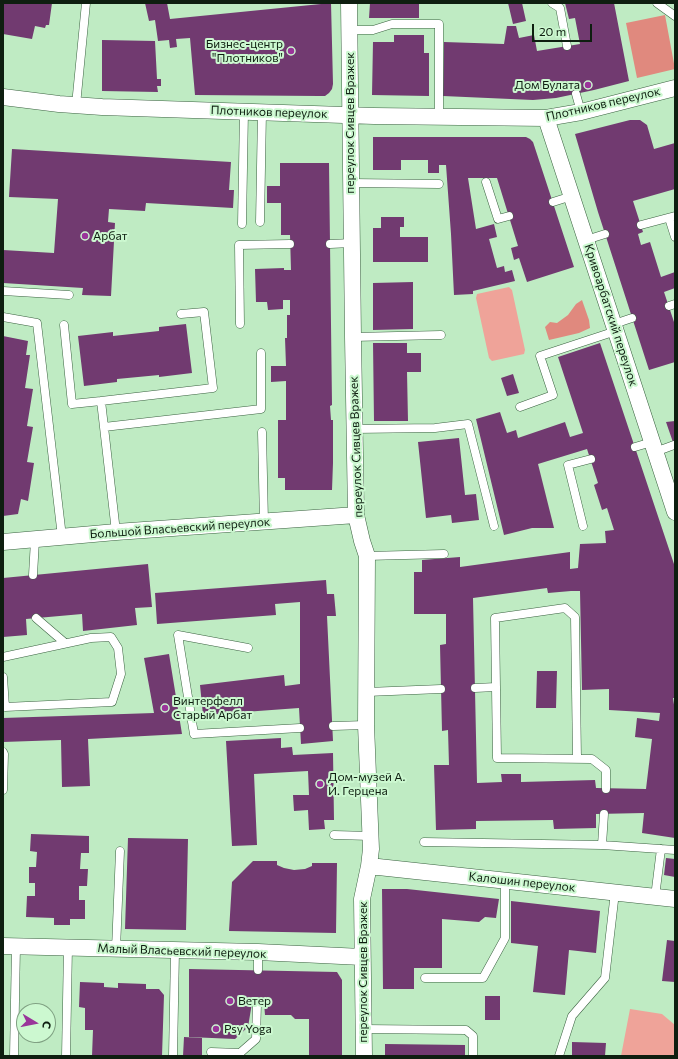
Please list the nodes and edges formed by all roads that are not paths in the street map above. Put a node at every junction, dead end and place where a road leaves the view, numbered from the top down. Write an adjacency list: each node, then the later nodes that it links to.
1 (86, 3): 11 (lane)
2 (349, 3): 6 (street, переулок Сивцев Вражек)
3 (552, 3): 7 (lane)
4 (657, 3): 5 (lane)
5 (675, 16)
6 (350, 30): 15 (street, переулок Сивцев Вражек); 16 (lane)
7 (567, 46)
8 (675, 88): 14 (street, Плотников переулок)
9 (576, 94): 14 (lane)
10 (3, 97): 11 (street, Плотников переулок)
11 (76, 105): 12 (street, Плотников переулок)
12 (244, 111): 13 (street, Плотников переулок); 26 (lane)
13 (262, 112): 15 (street, Плотников переулок); 25 (lane)
14 (581, 112): 17 (street, Плотников переулок)
15 (350, 114): 16 (street, Плотников переулок); 19 (street, переулок Сивцев Вражек)
16 (439, 117): 17 (street, Плотников переулок)
17 (546, 118): 21 (street, Кривоарбатский переулок)
18 (486, 182): 23 (lane)
19 (351, 183): 20 (lane); 31 (street, переулок Сивцев Вражек)
20 (439, 184)
21 (572, 196): 22 (lane); 30 (street, Кривоарбатский переулок)
22 (553, 202)
23 (509, 216)
24 (672, 217): 27 (lane); 29 (lane)
25 (260, 222)
26 (242, 224)
27 (641, 226)
28 (605, 234): 30 (lane)
29 (675, 237)
30 (586, 240): 41 (street, Кривоарбатский переулок)
31 (352, 243): 33 (lane); 43 (street, переулок Сивцев Вражек)
32 (290, 244): 39 (lane)
33 (330, 244)
34 (3, 291): 35 (lane)
35 (69, 295)
36 (181, 314): 45 (lane)
37 (3, 317): 60 (lane)
38 (632, 318): 41 (lane)
39 (240, 324)
40 (64, 325): 45 (lane)
41 (615, 327): 46 (lane); 52 (street, Кривоарбатский переулок)
42 (441, 335): 43 (lane)
43 (353, 337): 48 (street, переулок Сивцев Вражек)
44 (261, 353): 47 (lane)
45 (101, 401): 47 (lane)
46 (520, 407)
47 (104, 427): 59 (lane)
48 (354, 429): 55 (street, переулок Сивцев Вражек); 57 (lane)
49 (262, 432): 56 (lane)
50 (674, 445): 52 (lane)
51 (635, 446): 52 (lane)
52 (654, 447): 54 (street, Кривоарбатский переулок)
53 (591, 459): 58 (lane)
54 (675, 512)
55 (356, 515): 56 (street, Большой Власьевский переулок); 64 (street, переулок Сивцев Вражек)
56 (264, 522): 59 (street, Большой Власьевский переулок)
57 (494, 526)
58 (583, 526)
59 (116, 532): 60 (street, Большой Власьевский переулок)
60 (62, 537): 61 (street, Большой Власьевский переулок)
61 (35, 540): 62 (street, Большой Власьевский переулок); 65 (lane)
62 (3, 542)
63 (444, 554): 64 (lane)
64 (367, 556): 74 (street, переулок Сивцев Вражек)
65 (33, 575)
66 (36, 618): 67 (lane)
67 (65, 643): 69 (lane); 70 (lane)
68 (248, 648): 77 (lane)
69 (3, 657)
70 (3, 677)
71 (475, 688): 72 (lane)
72 (496, 688): 79 (lane); 79 (lane)
73 (441, 689): 74 (lane)
74 (366, 692): 75 (street, переулок Сивцев Вражек)
75 (366, 725): 76 (lane); 84 (street, переулок Сивцев Вражек)
76 (333, 726)
77 (300, 728)
78 (3, 752): 81 (lane)
79 (577, 759): 80 (lane)
80 (606, 789)
81 (3, 790)
82 (604, 814): 86 (lane)
83 (334, 835): 84 (lane)
84 (370, 836): 90 (street, переулок Сивцев Вражек)
85 (424, 842): 86 (lane)
86 (602, 845): 87 (lane)
87 (661, 849): 88 (lane); 93 (lane)
88 (675, 850)
89 (120, 851): 97 (lane)
90 (369, 866): 91 (street, Калошин переулок); 100 (street, переулок Сивцев Вражек)
91 (505, 880): 92 (street, Калошин переулок); 102 (lane)
92 (615, 892): 93 (street, Калошин переулок); 111 (lane)
93 (655, 897): 94 (street, Калошин переулок)
94 (675, 899)
95 (10, 946): 96 (street, Малый Власьевский переулок); 106 (lane)
96 (68, 948): 97 (street, Малый Власьевский переулок); 107 (lane)
97 (116, 949): 98 (street, Малый Власьевский переулок)
98 (175, 951): 99 (street, Малый Власьевский переулок); 108 (lane)
99 (258, 952): 100 (street, Малый Власьевский переулок); 101 (lane)
100 (362, 957): 104 (street, переулок Сивцев Вражек)
101 (258, 970)
102 (425, 978)
103 (257, 1003): 105 (lane)
104 (363, 1029): 109 (street, переулок Сивцев Вражек); 110 (lane)
105 (211, 1052)
106 (14, 1056)
107 (66, 1056)
108 (173, 1056)
109 (364, 1056)
110 (473, 1056)
111 (560, 1056)

